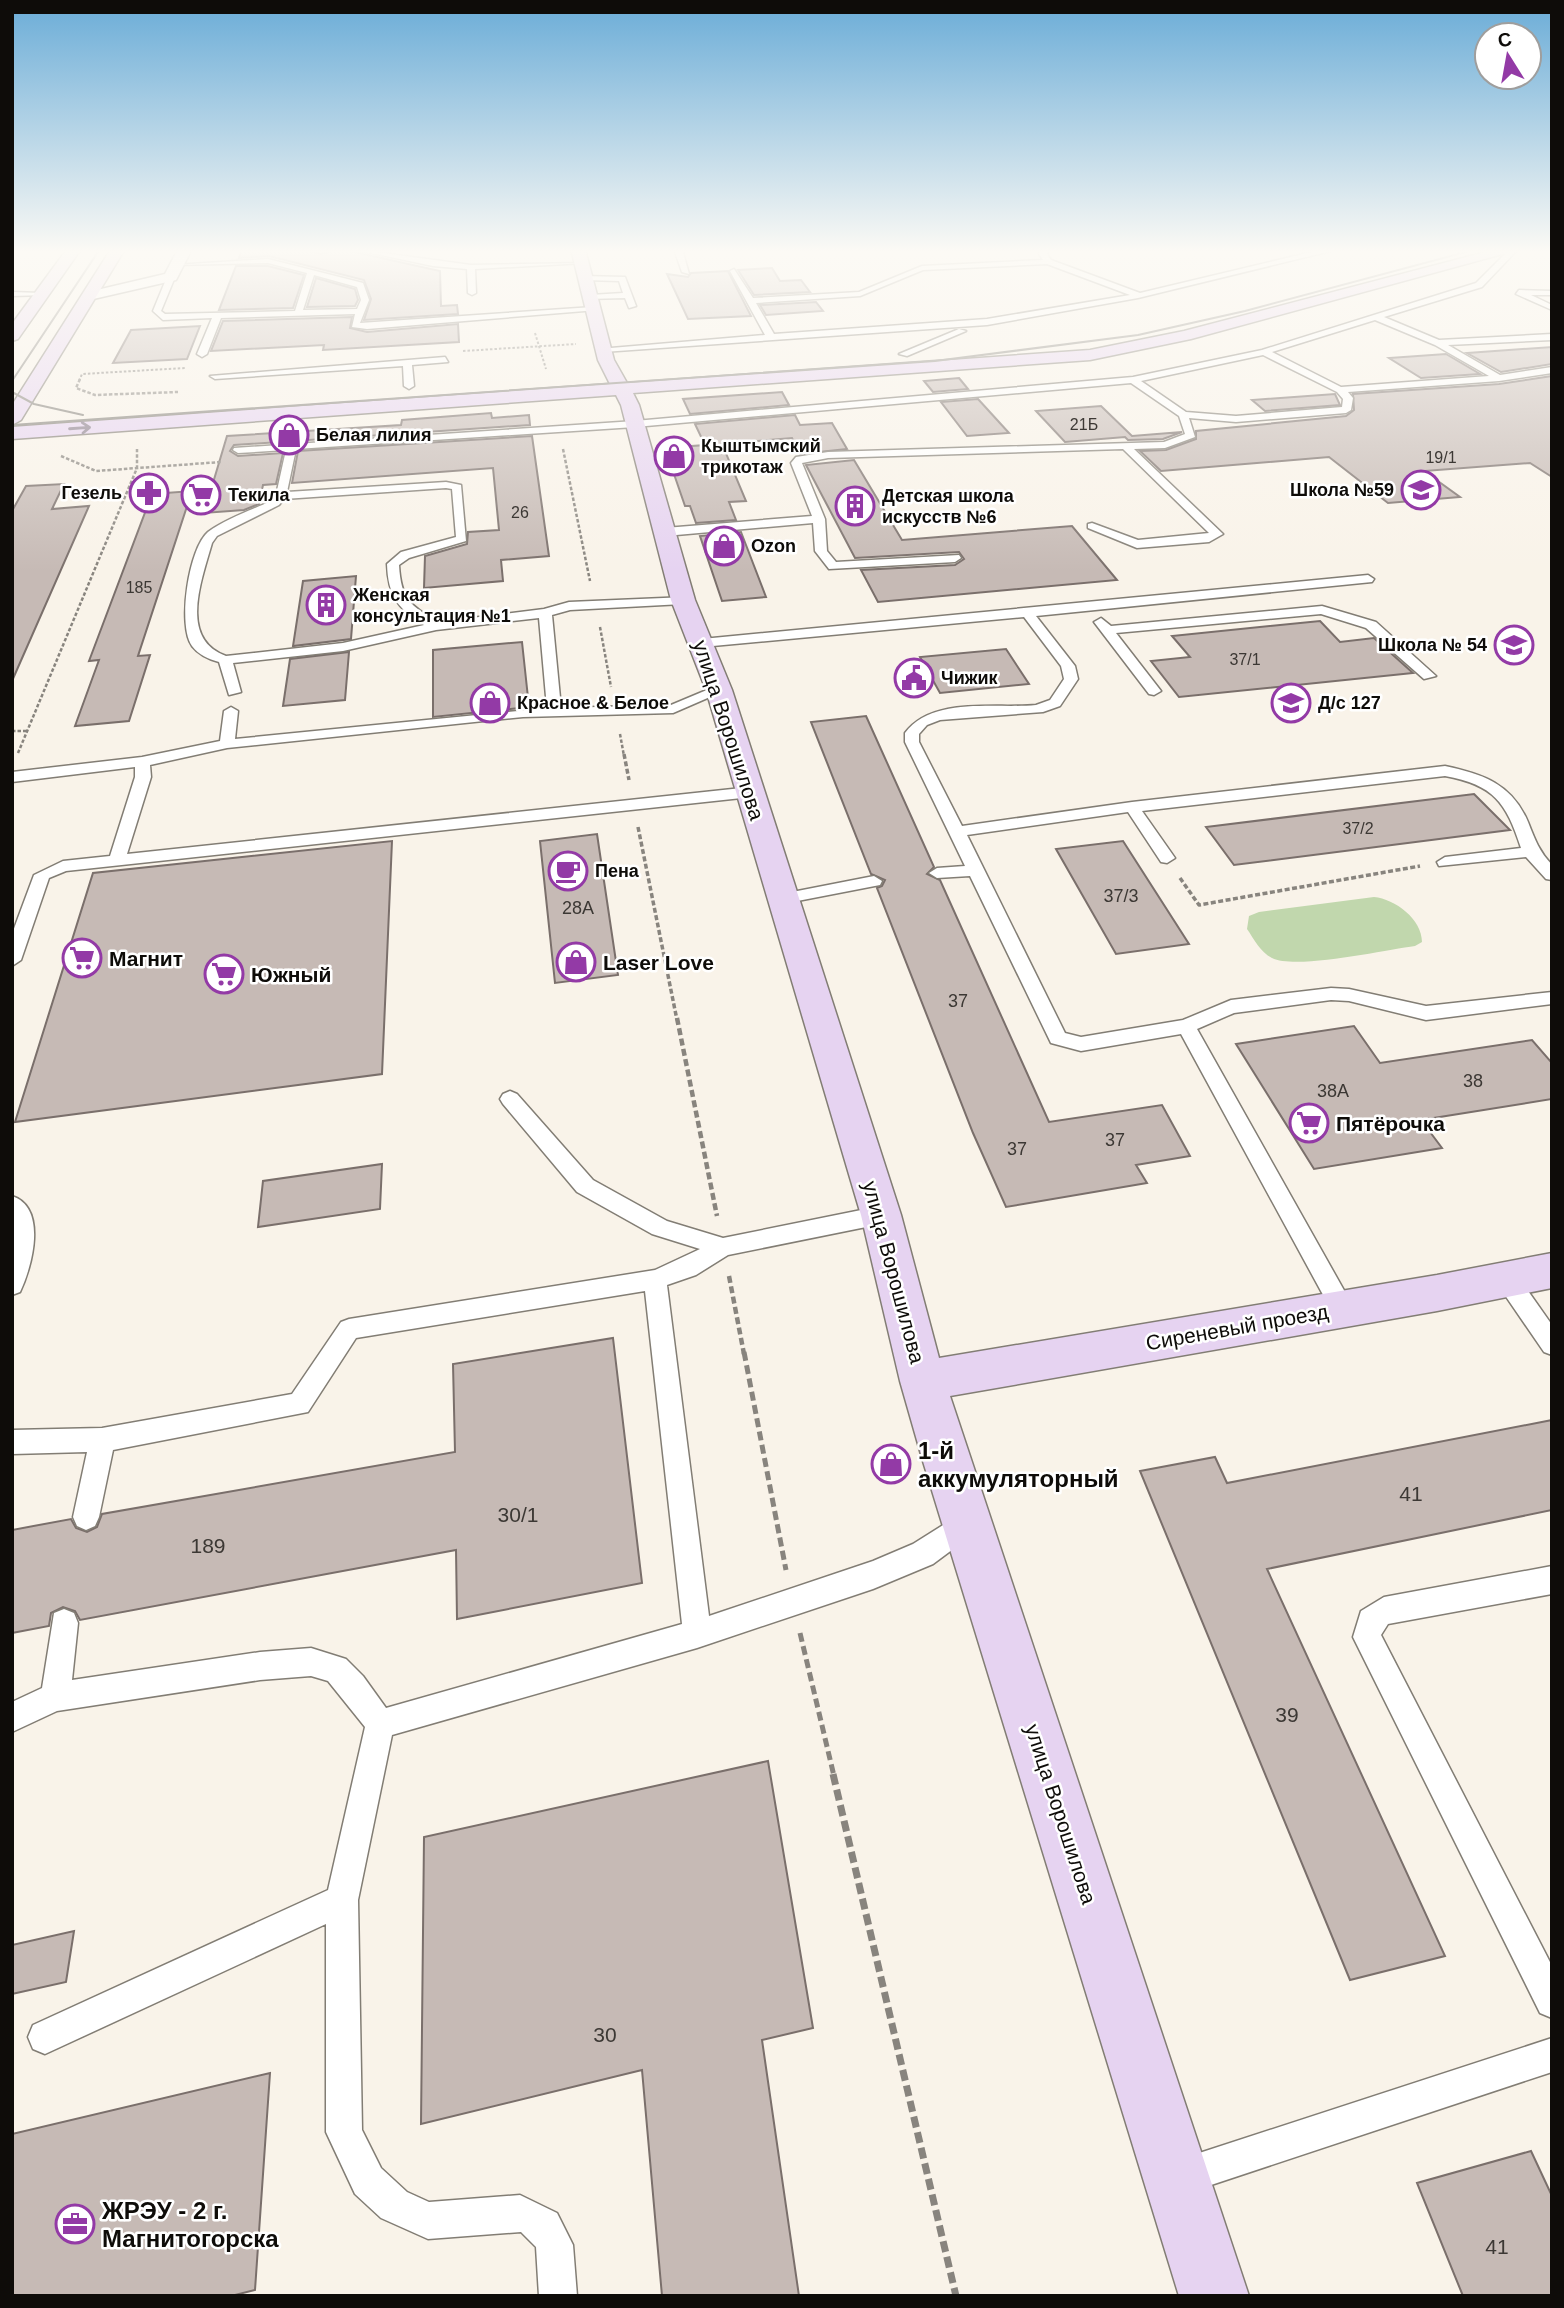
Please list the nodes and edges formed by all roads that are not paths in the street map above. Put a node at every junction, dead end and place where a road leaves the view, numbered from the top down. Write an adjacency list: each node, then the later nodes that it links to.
1 (51, 357): 21 (main road)
2 (609, 357): 11 (main road, улица Ворошилова)
3 (677, 357): 11 (lane)
4 (855, 357): 11 (main road)
5 (1036, 357): 11 (main road)
6 (1242, 357): 16 (lane)
7 (1273, 357): 18 (lane)
8 (1462, 357): 15 (lane)
9 (445, 360): 10 (lane)
10 (407, 363): 14 (lane); 17 (lane)
11 (613, 370): 13 (main road); 23 (main road, улица Ворошилова); 25 (main road, one-way to 11)
12 (1552, 370): 15 (lane)
13 (574, 375)
14 (215, 376)
15 (1499, 378): 18 (lane)
16 (1133, 380): 19 (lane); 22 (lane)
17 (409, 386)
18 (1340, 390): 22 (lane)
19 (801, 409): 23 (lane); 24 (lane)
20 (38, 411): 21 (main road)
21 (14, 415)
22 (1183, 415): 27 (lane)
23 (635, 424): 26 (lane); 32 (main road, улица Ворошилова)
24 (805, 425)
25 (12, 433)
26 (292, 446): 28 (lane); 29 (lane)
27 (1126, 446): 30 (lane); 31 (lane)
28 (238, 450)
29 (281, 496): 39 (lane); 42 (lane)
30 (819, 519): 32 (lane); 33 (lane)
31 (1092, 526)
32 (665, 532): 35 (main road, улица Ворошилова)
33 (955, 558)
34 (1368, 579): 36 (lane)
35 (683, 600): 37 (lane); 41 (main road, улица Ворошилова)
36 (1084, 606): 38 (lane); 40 (lane)
37 (545, 613): 39 (lane); 48 (lane)
38 (1027, 613): 41 (lane); 54 (lane)
39 (436, 626): 42 (lane)
40 (1108, 630): 43 (lane); 45 (lane)
41 (702, 643): 44 (main road, улица Ворошилова)
42 (225, 660): 46 (lane)
43 (1429, 676)
44 (719, 690): 48 (lane); 52 (main road, улица Ворошилова)
45 (1154, 691)
46 (234, 692)
47 (231, 711): 49 (lane)
48 (554, 711): 49 (lane)
49 (227, 744): 50 (lane)
50 (142, 762): 51 (lane); 57 (lane)
51 (12, 777)
52 (751, 792): 57 (lane); 63 (main road, улица Ворошилова)
53 (1132, 807): 54 (lane); 55 (lane); 56 (lane)
54 (957, 832): 59 (lane)
55 (1530, 852): 58 (lane); 61 (lane)
56 (1167, 858)
57 (117, 860): 64 (lane)
58 (1445, 862)
59 (974, 871): 60 (lane); 66 (lane)
60 (937, 873)
61 (1552, 875)
62 (874, 881): 63 (lane)
63 (782, 899): 69 (main road, улица Ворошилова)
64 (12, 960)
65 (1552, 998): 66 (lane)
66 (1186, 1026): 75 (lane)
67 (510, 1099): 70 (lane)
68 (12, 1205): 74 (lane)
69 (881, 1215): 70 (lane); 77 (main road, улица Ворошилова)
70 (723, 1247): 73 (lane)
71 (1552, 1270): 72 (main road, Сиреневый проезд)
72 (1506, 1278): 75 (main road, Сиреневый проезд); 76 (lane)
73 (655, 1280): 78 (lane); 84 (lane)
74 (12, 1284)
75 (1342, 1308): 77 (main road, Сиреневый проезд)
76 (1552, 1345)
77 (922, 1381): 81 (main road, улица Ворошилова)
78 (102, 1440): 79 (lane); 80 (lane)
79 (12, 1442)
80 (86, 1517)
81 (967, 1522): 84 (lane); 92 (main road, улица Ворошилова)
82 (1552, 1580): 89 (lane)
83 (64, 1623): 85 (lane)
84 (697, 1633): 87 (lane)
85 (55, 1698): 86 (lane); 87 (lane)
86 (12, 1717)
87 (380, 1724): 88 (lane)
88 (342, 1900): 90 (lane); 93 (lane)
89 (1552, 2001)
90 (45, 2037)
91 (1552, 2054): 92 (lane)
92 (1178, 2178): 94 (main road, улица Ворошилова)
93 (558, 2296)
94 (1214, 2296)

